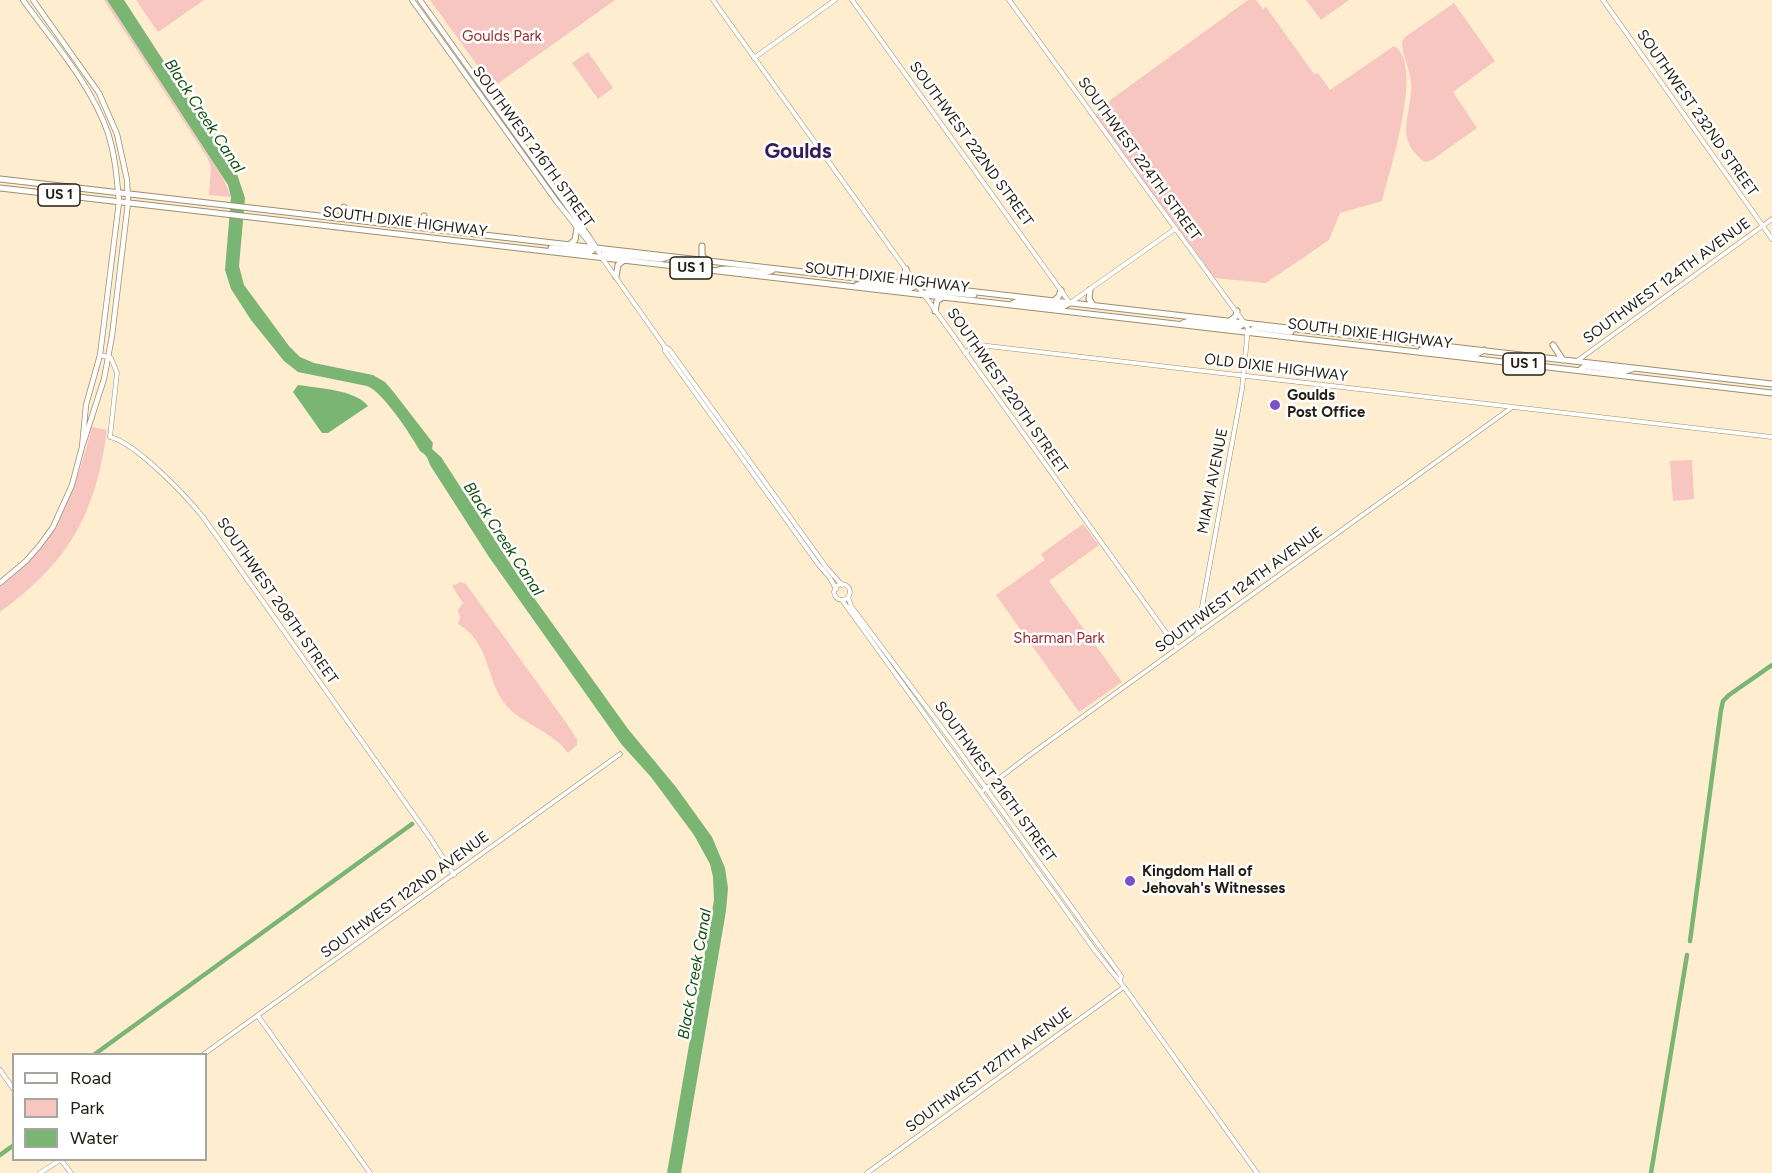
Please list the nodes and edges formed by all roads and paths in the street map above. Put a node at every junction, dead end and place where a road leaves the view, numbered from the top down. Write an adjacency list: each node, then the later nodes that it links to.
1 (23, 0): 13 (main road)
2 (33, 0): 14 (main road)
3 (412, 0): 23 (main road, SOUTHWEST 216TH STREET)
4 (420, 0): 31 (main road, SOUTHWEST 216TH STREET)
5 (713, 0): 10 (street, SOUTHWEST 220TH STREET)
6 (835, 0): 10 (street)
7 (852, 0): 44 (street, SOUTHWEST 222ND STREET)
8 (1009, 0): 25 (street, SOUTHWEST 224TH STREET)
9 (1603, 0): 21 (street, SOUTHWEST 232ND STREET)
10 (754, 58): 37 (street, SOUTHWEST 220TH STREET)
11 (0, 179): 13 (highway, SOUTH DIXIE HIGHWAY / US 1)
12 (0, 188): 15 (highway, SOUTH DIXIE HIGHWAY / US 1)
13 (118, 193): 14 (highway, SOUTH DIXIE HIGHWAY / US 1); 15 (main road)
14 (128, 194): 16 (main road); 19 (highway, SOUTH DIXIE HIGHWAY / US 1)
15 (118, 202): 16 (highway, SOUTH DIXIE HIGHWAY / US 1); 65 (main road)
16 (128, 203): 26 (highway, SOUTH DIXIE HIGHWAY / US 1); 66 (main road)
17 (344, 207): 19 (highway)
18 (424, 216): 22 (highway)
19 (337, 218): 22 (highway, SOUTH DIXIE HIGHWAY / US 1)
20 (1772, 219): 21 (street, SOUTHWEST 124TH AVENUE)
21 (1763, 226): 27 (street, SOUTHWEST 232ND STREET); 69 (street, SOUTHWEST 124TH AVENUE)
22 (417, 227): 24 (highway, SOUTH DIXIE HIGHWAY / US 1)
23 (577, 228): 28 (highway); 31 (main road, SOUTHWEST 216TH STREET)
24 (434, 229): 26 (highway); 28 (highway, SOUTH DIXIE HIGHWAY / US 1)
25 (1174, 229): 45 (street); 54 (street, SOUTHWEST 224TH STREET)
26 (434, 238): 30 (highway, SOUTH DIXIE HIGHWAY / US 1)
27 (1772, 239)
28 (569, 245): 31 (highway, SOUTH DIXIE HIGHWAY / US 1)
29 (702, 246): 35 (highway)
30 (516, 247): 31 (highway); 33 (highway, SOUTH DIXIE HIGHWAY / US 1)
31 (595, 248): 32 (highway, SOUTH DIXIE HIGHWAY / US 1); 33 (main road, SOUTHWEST 216TH STREET)
32 (668, 256): 33 (highway); 35 (highway, SOUTH DIXIE HIGHWAY / US 1)
33 (602, 257): 34 (highway, SOUTH DIXIE HIGHWAY / US 1); 39 (street, SOUTHWEST 216TH STREET)
34 (624, 260): 38 (highway, SOUTH DIXIE HIGHWAY / US 1); 39 (highway)
35 (707, 261): 36 (highway, SOUTH DIXIE HIGHWAY / US 1)
36 (774, 269): 38 (highway); 40 (highway); 41 (highway, SOUTH DIXIE HIGHWAY / US 1)
37 (906, 269): 41 (highway); 42 (street, SOUTHWEST 220TH STREET)
38 (716, 270): 40 (highway, SOUTH DIXIE HIGHWAY / US 1)
39 (616, 277): 61 (street, SOUTHWEST 216TH STREET)
40 (781, 278): 43 (highway, SOUTH DIXIE HIGHWAY / US 1)
41 (898, 283): 42 (highway, SOUTH DIXIE HIGHWAY / US 1)
42 (917, 285): 43 (highway); 46 (highway, SOUTH DIXIE HIGHWAY / US 1); 47 (street, SOUTHWEST 220TH STREET)
43 (853, 286): 47 (highway, SOUTH DIXIE HIGHWAY / US 1)
44 (1061, 290): 49 (highway); 50 (street, SOUTHWEST 222ND STREET)
45 (1090, 290): 50 (street); 52 (highway)
46 (990, 293): 47 (highway); 49 (highway, SOUTH DIXIE HIGHWAY / US 1)
47 (924, 294): 48 (highway, SOUTH DIXIE HIGHWAY / US 1); 53 (street, SOUTHWEST 220TH STREET)
48 (943, 297): 51 (highway, SOUTH DIXIE HIGHWAY / US 1); 53 (highway)
49 (1054, 301): 50 (highway, SOUTH DIXIE HIGHWAY / US 1)
50 (1070, 303): 51 (highway); 52 (highway, SOUTH DIXIE HIGHWAY / US 1); 55 (highway)
51 (1008, 304): 55 (highway, SOUTH DIXIE HIGHWAY / US 1)
52 (1093, 305): 56 (highway, SOUTH DIXIE HIGHWAY / US 1)
53 (935, 311): 64 (street, SOUTHWEST 220TH STREET)
54 (1237, 311): 56 (highway); 57 (street, SOUTHWEST 224TH STREET)
55 (1079, 312): 58 (highway, SOUTH DIXIE HIGHWAY / US 1)
56 (1230, 321): 57 (highway, SOUTH DIXIE HIGHWAY / US 1)
57 (1245, 323): 58 (highway); 59 (highway, SOUTH DIXIE HIGHWAY / US 1); 60 (street, SOUTHWEST 224TH STREET)
58 (1179, 324): 60 (highway, SOUTH DIXIE HIGHWAY / US 1)
59 (1298, 329): 60 (highway); 62 (highway, SOUTH DIXIE HIGHWAY / US 1)
60 (1249, 332): 63 (highway, SOUTH DIXIE HIGHWAY / US 1); 73 (street, MIAMI AVENUE)
61 (665, 347): 80 (street, SOUTHWEST 216TH STREET); 81 (street, SOUTHWEST 216TH STREET)
62 (1484, 350): 63 (highway); 67 (highway, SOUTH DIXIE HIGHWAY / US 1)
63 (1416, 351): 71 (highway, SOUTH DIXIE HIGHWAY / US 1)
64 (965, 353): 73 (street, OLD DIXIE HIGHWAY); 85 (street, SOUTHWEST 220TH STREET)
65 (100, 355): 66 (street); 78 (main road)
66 (109, 356): 78 (main road); 91 (street, SOUTHWEST 208TH STREET)
67 (1547, 358): 68 (highway, SOUTH DIXIE HIGHWAY / US 1); 68 (highway)
68 (1563, 360): 69 (highway, SOUTH DIXIE HIGHWAY / US 1); 71 (highway)
69 (1577, 361): 70 (highway, SOUTH DIXIE HIGHWAY / US 1)
70 (1636, 368): 72 (highway); 74 (highway, SOUTH DIXIE HIGHWAY / US 1)
71 (1569, 369): 72 (highway, SOUTH DIXIE HIGHWAY / US 1)
72 (1580, 370): 75 (highway, SOUTH DIXIE HIGHWAY / US 1)
73 (1244, 377): 76 (street, OLD DIXIE HIGHWAY); 84 (street, MIAMI AVENUE)
74 (1772, 384)
75 (1772, 393)
76 (1511, 408): 77 (street, OLD DIXIE HIGHWAY); 84 (street, SOUTHWEST 124TH AVENUE)
77 (1772, 438)
78 (82, 447): 79 (main road)
79 (0, 583)
80 (842, 585): 81 (street); 82 (street)
81 (836, 589): 83 (street)
82 (848, 597): 83 (street); 87 (street, SOUTHWEST 216TH STREET)
83 (842, 600): 86 (street, SOUTHWEST 216TH STREET)
84 (1197, 634): 85 (street, SOUTHWEST 124TH AVENUE)
85 (1177, 648): 89 (street, SOUTHWEST 124TH AVENUE)
86 (908, 691): 87 (street); 90 (street, SOUTHWEST 216TH STREET)
87 (943, 730): 89 (street, SOUTHWEST 216TH STREET)
88 (620, 754): 91 (street, SOUTHWEST 122ND AVENUE)
89 (985, 788): 90 (street, SOUTHWEST 124TH AVENUE); 92 (street, SOUTHWEST 216TH STREET)
90 (981, 792): 92 (street, SOUTHWEST 216TH STREET)
91 (454, 875): 94 (street, SOUTHWEST 122ND AVENUE)
92 (1120, 982): 93 (street, SOUTHWEST 216TH STREET)
93 (1124, 987): 103 (street, SOUTHWEST 127TH AVENUE); 104 (street, SOUTHWEST 216TH STREET)
94 (258, 1016): 95 (street, SOUTHWEST 122ND AVENUE); 102 (street)
95 (205, 1053)
96 (0, 1070): 97 (street)
97 (12, 1087)
98 (58, 1161): 100 (street)
99 (61, 1161): 101 (street)
100 (40, 1173)
101 (70, 1173)
102 (370, 1173)
103 (867, 1173)
104 (1257, 1173)

